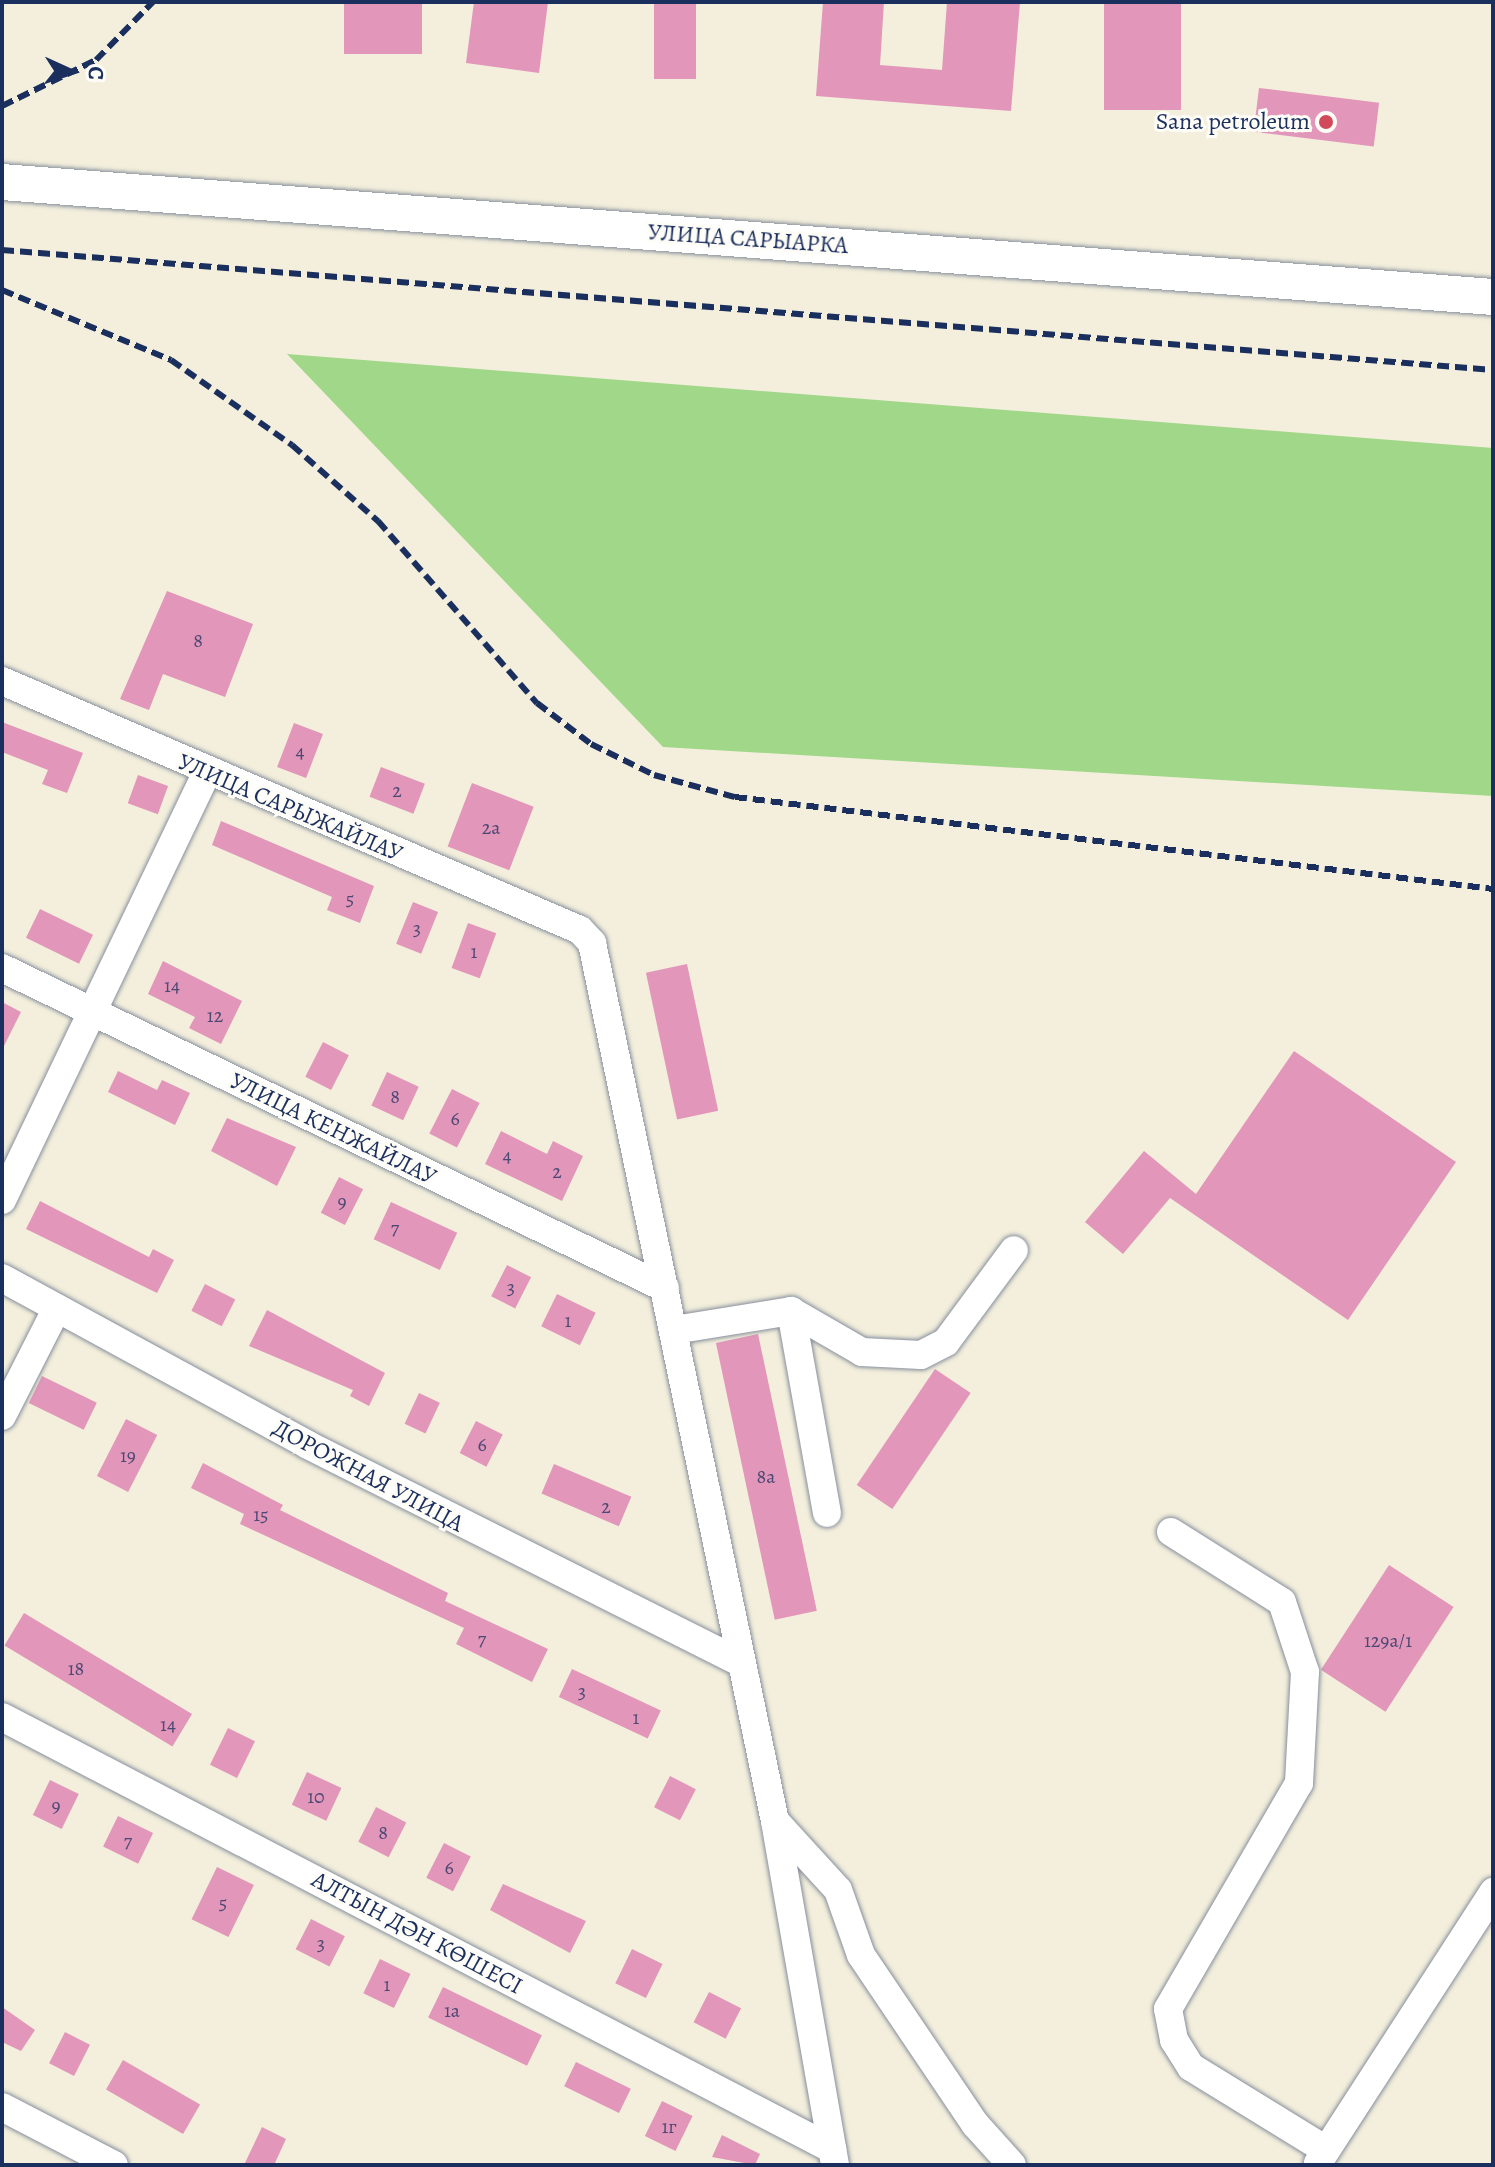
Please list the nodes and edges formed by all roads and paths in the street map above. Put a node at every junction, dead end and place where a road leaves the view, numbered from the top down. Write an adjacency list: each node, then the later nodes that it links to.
1 (2, 182): 2 (main road, УЛИЦА САРЫАРКА)
2 (1493, 297)
3 (2, 681): 4 (street, УЛИЦА САРЫЖАЙЛАУ)
4 (207, 773): 6 (street); 10 (street, УЛИЦА САРЫЖАЙЛАУ)
5 (2, 968): 6 (street, УЛИЦА КЕНЖАЙЛАУ)
6 (90, 1013): 7 (street); 10 (street, УЛИЦА КЕНЖАЙЛАУ)
7 (2, 1200)
8 (1014, 1250): 12 (street)
9 (2, 1278): 11 (street, ДОРОЖНАЯ УЛИЦА)
10 (665, 1288): 13 (street)
11 (57, 1308): 14 (street); 17 (street, ДОРОЖНАЯ УЛИЦА)
12 (791, 1311): 13 (street); 15 (street)
13 (674, 1330): 17 (street)
14 (2, 1416)
15 (827, 1513)
16 (1171, 1532): 23 (street)
17 (740, 1662): 19 (street)
18 (2, 1717): 22 (street, АЛТЫН ДӘН КӨШЕСІ)
19 (775, 1821): 22 (street); 25 (street)
20 (1493, 1892): 23 (street)
21 (2, 2107): 24 (street)
22 (834, 2157)
23 (1322, 2158)
24 (114, 2165)
25 (1012, 2165)

